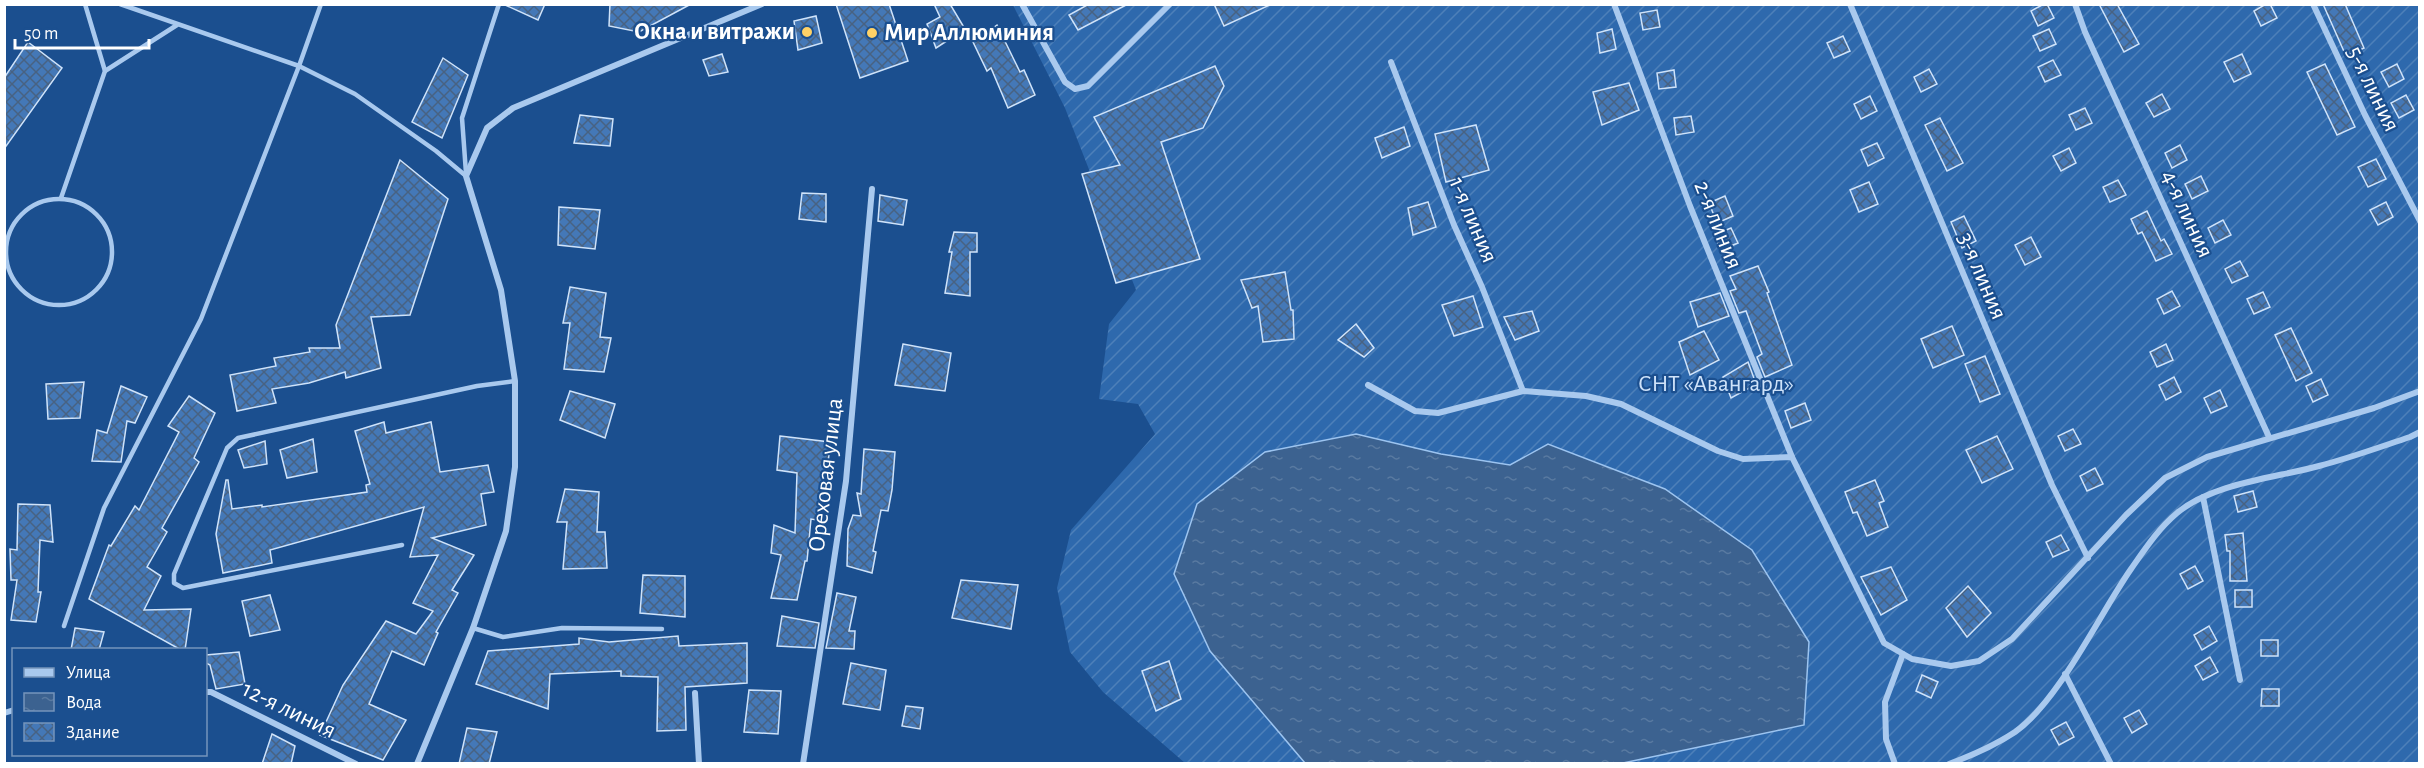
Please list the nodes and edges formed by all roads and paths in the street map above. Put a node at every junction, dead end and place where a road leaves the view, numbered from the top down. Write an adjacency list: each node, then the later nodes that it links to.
1 (85, 4): 15 (lane)
2 (120, 4): 12 (lane)
3 (321, 4): 14 (lane)
4 (499, 4): 16 (lane)
5 (762, 4): 16 (street)
6 (1023, 4): 7 (street)
7 (1170, 4)
8 (1614, 4): 26 (street, 2-я линия)
9 (1850, 4): 29 (street, 3-я линия)
10 (2075, 4): 25 (street, 4-я линия)
11 (2313, 4): 19 (street, 5-я линия)
12 (177, 25): 14 (lane); 15 (lane)
13 (1391, 62): 22 (street, 1-я линия)
14 (299, 66): 16 (lane); 30 (lane)
15 (105, 71): 18 (lane)
16 (466, 176): 20 (street)
17 (872, 189): 41 (street, Ореховая улица)
18 (61, 198): 18 (lane)
19 (2420, 221)
20 (515, 381): 28 (lane); 31 (street)
21 (1368, 385): 22 (street)
22 (1523, 391): 26 (street)
23 (2420, 391): 25 (street)
24 (2420, 432): 27 (street)
25 (2270, 437): 29 (street)
26 (1792, 457): 33 (street, 2-я линия)
27 (2204, 497): 34 (street); 35 (street)
28 (402, 545)
29 (2088, 558): 33 (street)
30 (64, 626)
31 (473, 628): 32 (lane); 39 (street)
32 (662, 629)
33 (1903, 654): 42 (street)
34 (2065, 674): 43 (street); 44 (street)
35 (2240, 680)
36 (207, 692): 38 (street, 12-я линия)
37 (695, 693): 40 (street)
38 (356, 764)
39 (417, 764)
40 (699, 764)
41 (803, 764)
42 (1894, 764)
43 (1949, 764)
44 (2111, 764)

